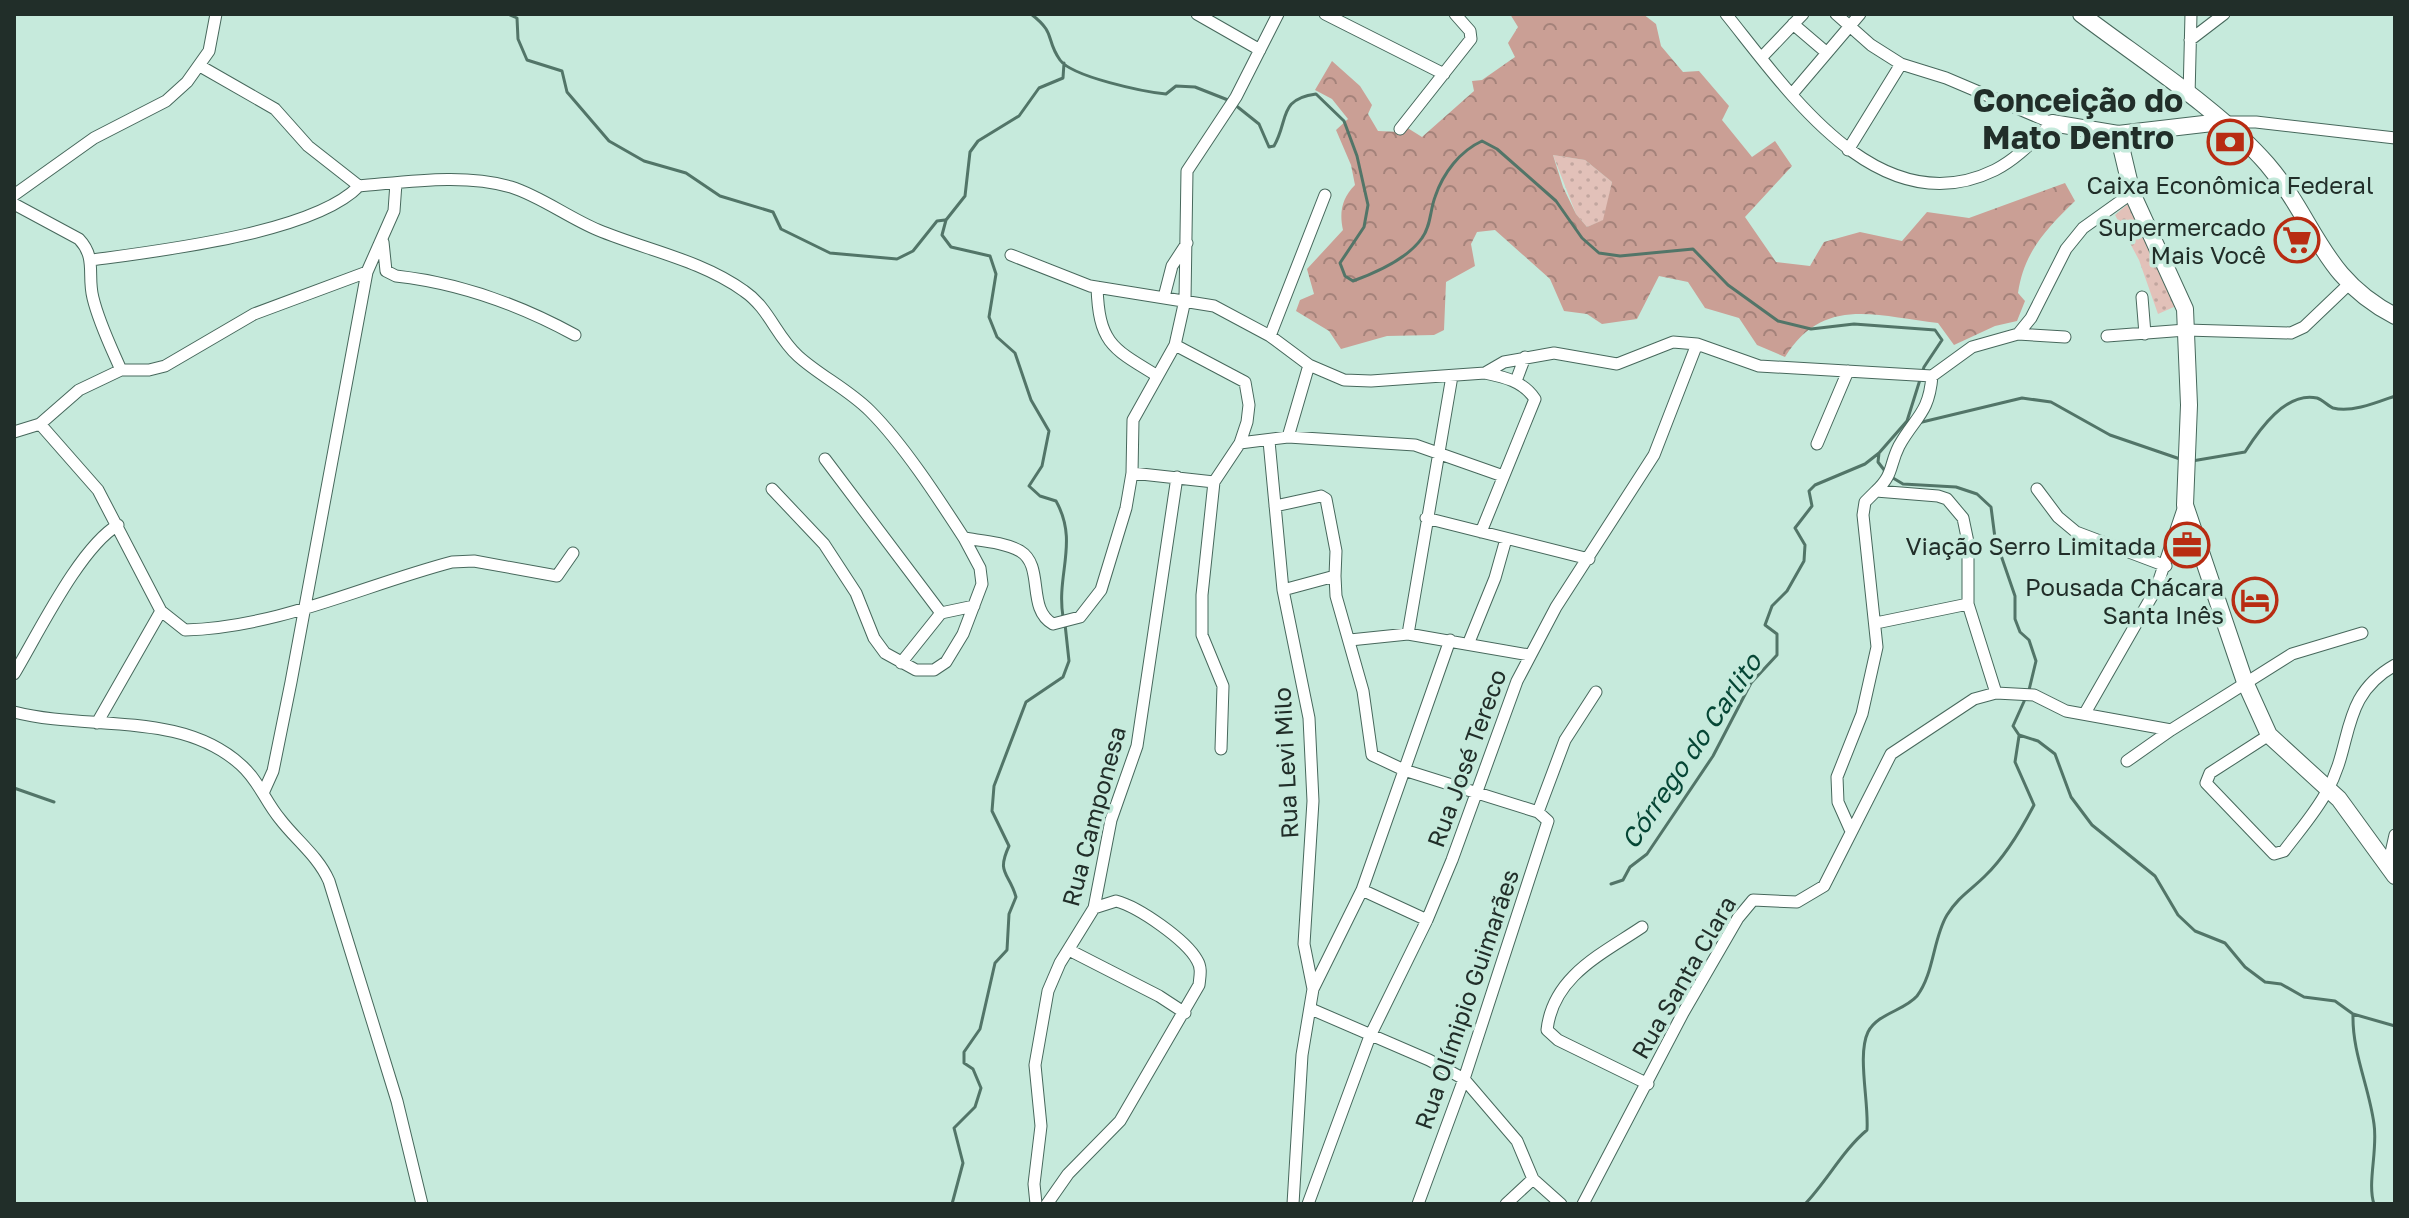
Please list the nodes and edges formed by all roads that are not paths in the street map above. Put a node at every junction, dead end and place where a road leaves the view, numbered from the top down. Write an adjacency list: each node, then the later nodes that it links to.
1 (216, 14): 20 (street)
2 (1197, 14): 16 (street)
3 (1278, 14): 16 (street)
4 (1325, 14): 21 (street)
5 (1455, 14): 21 (street)
6 (1726, 14): 18 (street)
7 (1803, 14): 13 (street)
8 (1836, 14): 14 (street)
9 (1860, 14): 14 (street)
10 (2081, 14): 23 (street)
11 (2191, 14): 15 (street)
12 (2224, 14): 15 (street)
13 (1793, 24): 17 (street); 18 (street)
14 (1851, 27): 17 (street); 19 (street)
15 (2190, 40): 23 (street)
16 (1260, 50): 38 (street)
17 (1827, 53): 22 (street)
18 (1761, 58): 22 (street)
19 (1901, 64): 25 (street); 30 (street)
20 (200, 66): 32 (street); 34 (street)
21 (1444, 74): 27 (street)
22 (1792, 94): 30 (street)
23 (2189, 97): 24 (street); 26 (street)
24 (2221, 122): 26 (street); 29 (street); 42 (street)
25 (2052, 123): 28 (street); 30 (street)
26 (2190, 124): 28 (street)
27 (1400, 129)
28 (2118, 134): 33 (street)
29 (2395, 138)
30 (1848, 150)
31 (396, 183): 32 (street); 37 (street); 86 (street)
32 (359, 186): 40 (street)
33 (2132, 193): 48 (street); 49 (street)
34 (14, 195)
35 (1325, 195): 52 (street)
36 (14, 204): 40 (street)
37 (383, 238): 41 (street); 51 (street)
38 (1187, 242): 44 (street); 46 (street)
39 (1011, 255): 43 (street)
40 (92, 260): 59 (street)
41 (367, 272): 59 (street); 95 (street)
42 (2348, 285): 47 (street); 48 (street)
43 (1097, 287): 44 (street); 62 (street)
44 (1164, 297): 46 (street)
45 (2142, 297): 50 (street)
46 (1185, 300): 52 (street); 56 (street)
47 (2395, 316)
48 (2186, 330): 50 (street); 81 (street)
49 (2018, 334): 54 (street); 64 (street)
50 (2145, 334): 53 (street)
51 (575, 335)
52 (1270, 336): 58 (street)
53 (2107, 336)
54 (2065, 337)
55 (1697, 344): 57 (street); 60 (street); 89 (street, Rua José Tereco)
56 (1175, 345): 62 (street); 70 (street)
57 (1525, 357): 61 (street); 65 (street)
58 (1309, 365): 63 (street); 68 (street)
59 (121, 370): 66 (street)
60 (1848, 371): 64 (street); 71 (street)
61 (1485, 373): 63 (street); 65 (street)
62 (1156, 375): 74 (street)
63 (1452, 376): 72 (street)
64 (1922, 376): 80 (street)
65 (1516, 381): 75 (street)
66 (40, 424): 67 (street); 84 (street)
67 (14, 432)
68 (1288, 437): 69 (street); 72 (street)
69 (1269, 441): 70 (street); 82 (street, Rua Levi Milo)
70 (1240, 443): 77 (street)
71 (1817, 444)
72 (1437, 451): 75 (street); 83 (street)
73 (825, 459): 97 (street)
74 (1132, 473): 76 (street); 86 (street)
75 (1503, 476): 85 (street)
76 (1177, 477): 77 (street); 127 (street, Rua Camponesa)
77 (1214, 482): 116 (street)
78 (772, 489): 105 (street)
79 (2037, 489): 90 (street)
80 (1871, 495): 93 (street); 98 (street)
81 (2185, 505): 90 (street); 108 (street)
82 (1275, 506): 91 (street); 92 (street, Rua Levi Milo)
83 (1426, 518): 85 (street); 100 (street)
84 (118, 525): 96 (street); 107 (street)
85 (1481, 532): 87 (street)
86 (964, 538): 94 (street)
87 (1506, 539): 89 (street); 103 (street)
88 (573, 553): 95 (street)
89 (1589, 559): 104 (street, Rua José Tereco)
90 (2166, 566): 112 (street)
91 (1335, 576): 92 (street); 101 (street)
92 (1283, 590): 131 (street, Rua Levi Milo)
93 (1968, 604): 98 (street); 110 (street)
94 (974, 606): 97 (street); 105 (street)
95 (306, 609): 96 (street); 120 (street)
96 (161, 611): 113 (street)
97 (941, 613): 105 (street)
98 (1876, 623): 123 (street)
99 (2362, 633): 108 (street)
100 (1408, 634): 101 (street); 102 (street)
101 (1350, 640): 118 (street)
102 (1450, 640): 103 (street); 118 (street)
103 (1469, 642): 104 (street)
104 (1529, 655): 121 (street, Rua José Tereco)
105 (901, 663)
106 (2395, 665): 119 (street)
107 (14, 674)
108 (2245, 682): 114 (street); 115 (street)
109 (1596, 692): 122 (street)
110 (1996, 693): 112 (street, Rua Santa Clara); 123 (street, Rua Santa Clara)
111 (14, 712): 113 (street)
112 (2085, 713): 114 (street, Rua Santa Clara)
113 (97, 723): 120 (street)
114 (2171, 730): 117 (street)
115 (2269, 735): 119 (street); 119 (street)
116 (1221, 749)
117 (2127, 761)
118 (1404, 770): 121 (street); 126 (street)
119 (2329, 789): 125 (street)
120 (264, 791): 138 (street)
121 (1478, 794): 122 (street); 128 (street, Rua José Tereco)
122 (1538, 812): 135 (street, Rua Olímipio Guimarães)
123 (1850, 829): 136 (street, Rua Santa Clara)
124 (2395, 835): 125 (street)
125 (2392, 871)
126 (1362, 890): 128 (street); 131 (street)
127 (1094, 908): 130 (street, Rua Camponesa); 133 (street)
128 (1427, 920): 134 (street, Rua José Tereco)
129 (1642, 927): 136 (street, Rua Santa Clara)
130 (1069, 950): 133 (street); 139 (street, Rua Camponesa)
131 (1313, 989): 132 (street)
132 (1311, 1009): 134 (street); 141 (street)
133 (1185, 1013): 140 (street)
134 (1370, 1036): 135 (street); 142 (street, Rua José Tereco)
135 (1464, 1079): 137 (street); 143 (street, Rua Olímipio Guimarães)
136 (1648, 1084): 146 (street, Rua Santa Clara)
137 (1533, 1179): 144 (street); 145 (street)
138 (422, 1204)
139 (1036, 1204)
140 (1047, 1204)
141 (1293, 1204)
142 (1308, 1204)
143 (1418, 1204)
144 (1506, 1204)
145 (1561, 1204)
146 (1583, 1204)

